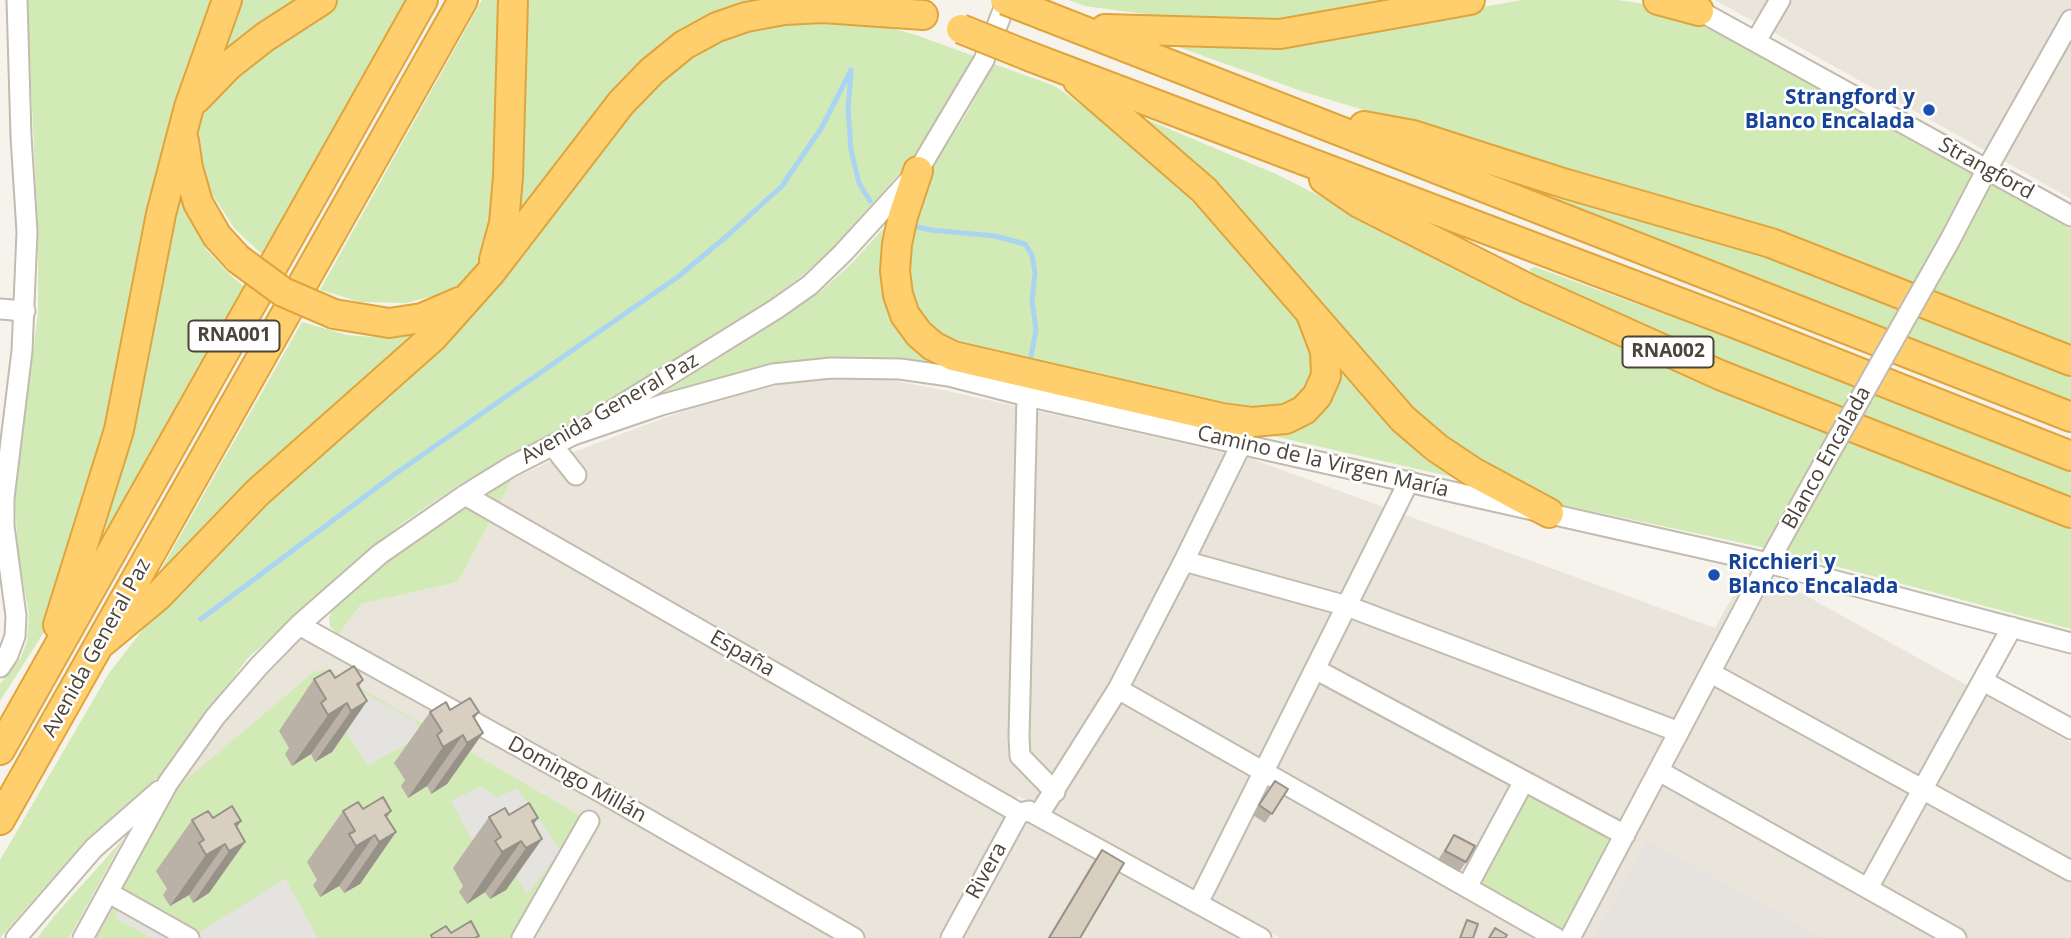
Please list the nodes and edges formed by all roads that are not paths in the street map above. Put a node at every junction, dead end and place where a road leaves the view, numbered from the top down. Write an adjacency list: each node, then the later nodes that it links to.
1 (227, 0): 20 (highway)
2 (323, 0): 20 (highway)
3 (423, 0): 56 (highway, Avenida General Paz / RNA001)
4 (463, 0): 53 (highway, Avenida General Paz / RNA001)
5 (513, 0): 25 (highway)
6 (886, 0): 14 (highway, RNA002)
7 (1006, 0): 16 (highway, bridge); 23 (street, Avenida General Paz)
8 (1470, 0): 11 (highway)
9 (1658, 0): 13 (highway)
10 (1780, 0): 17 (street)
11 (1443, 3): 16 (highway)
12 (16, 4): 28 (street)
13 (1690, 5): 17 (street, Strangford)
14 (923, 15): 18 (highway, RNA002, bridge); 25 (highway)
15 (2071, 20): 22 (street, Blanco Encalada)
16 (1077, 27): 19 (highway)
17 (1756, 41): 22 (street, Strangford)
18 (1062, 68): 21 (highway, RNA002); 29 (highway)
19 (1299, 113): 31 (highway); 33 (highway)
20 (185, 119): 26 (highway, bridge); 56 (highway)
21 (1284, 152): 37 (highway, RNA002); 44 (highway, RNA002)
22 (1987, 169): 24 (street, Strangford); 46 (street, Blanco Encalada, bridge)
23 (918, 171): 30 (highway); 35 (street, Avenida General Paz)
24 (2071, 216)
25 (491, 272): 26 (highway)
26 (468, 298): 53 (highway)
27 (0, 309): 28 (street)
28 (25, 311): 38 (street)
29 (1311, 314): 34 (highway); 43 (highway)
30 (934, 361): 32 (street, Camino de la Virgen María); 34 (highway); 35 (street, Camino de la Virgen María)
31 (2071, 361)
32 (1027, 396): 34 (street, Camino de la Virgen María); 68 (street)
33 (2071, 417)
34 (1244, 433): 40 (street, Camino de la Virgen María); 45 (street, Rivera)
35 (573, 435): 36 (street, Avenida General Paz)
36 (553, 446): 39 (street); 42 (street, Avenida General Paz)
37 (2071, 456)
38 (7, 463): 41 (street); 49 (street)
39 (576, 475)
40 (1409, 481): 43 (street, Camino de la Virgen María); 48 (street)
41 (0, 485)
42 (465, 495): 50 (street, Avenida General Paz); 69 (street, España)
43 (1549, 513): 46 (street, Camino de la Virgen María)
44 (2071, 513)
45 (1184, 561): 48 (street); 59 (street, Rivera)
46 (1768, 564): 51 (street, Camino de la Virgen María); 57 (street, Blanco Encalada)
47 (0, 601): 49 (street)
48 (1347, 606): 55 (street); 61 (street)
49 (16, 616): 54 (street)
50 (299, 625): 66 (street, Avenida General Paz); 82 (street, Domingo Millán)
51 (2012, 627): 52 (street, Camino de la Virgen María); 58 (street)
52 (2071, 643)
53 (99, 645): 70 (highway, Avenida General Paz / RNA001)
54 (0, 667)
55 (1315, 669): 64 (street); 65 (street)
56 (44, 672): 62 (highway, Avenida General Paz / RNA001)
57 (1711, 673): 61 (street, Blanco Encalada); 67 (street)
58 (1983, 681): 60 (street); 67 (street)
59 (1118, 689): 64 (street); 68 (street, Rivera)
60 (2071, 729)
61 (1679, 732): 63 (street, Blanco Encalada)
62 (0, 750)
63 (1659, 771): 72 (street, Blanco Encalada); 75 (street)
64 (1264, 772): 74 (street); 77 (street)
65 (1524, 781): 72 (street); 74 (street)
66 (168, 783): 76 (street, Avenida General Paz); 78 (street, Avenida General Paz)
67 (1923, 789): 73 (street); 75 (street)
68 (1055, 792): 69 (street, Rivera)
69 (1029, 813): 77 (street, España); 83 (street, Rivera)
70 (0, 820)
71 (589, 821): 81 (street)
72 (1625, 835): 86 (street, Blanco Encalada)
73 (2071, 871)
74 (1467, 887): 85 (street)
75 (1868, 888): 87 (street)
76 (113, 895): 79 (street, Avenida General Paz); 80 (street)
77 (1198, 904): 84 (street, España)
78 (16, 938)
79 (83, 938)
80 (189, 938)
81 (522, 938)
82 (854, 938)
83 (951, 938)
84 (1261, 938)
85 (1556, 938)
86 (1570, 938)
87 (1956, 938)

